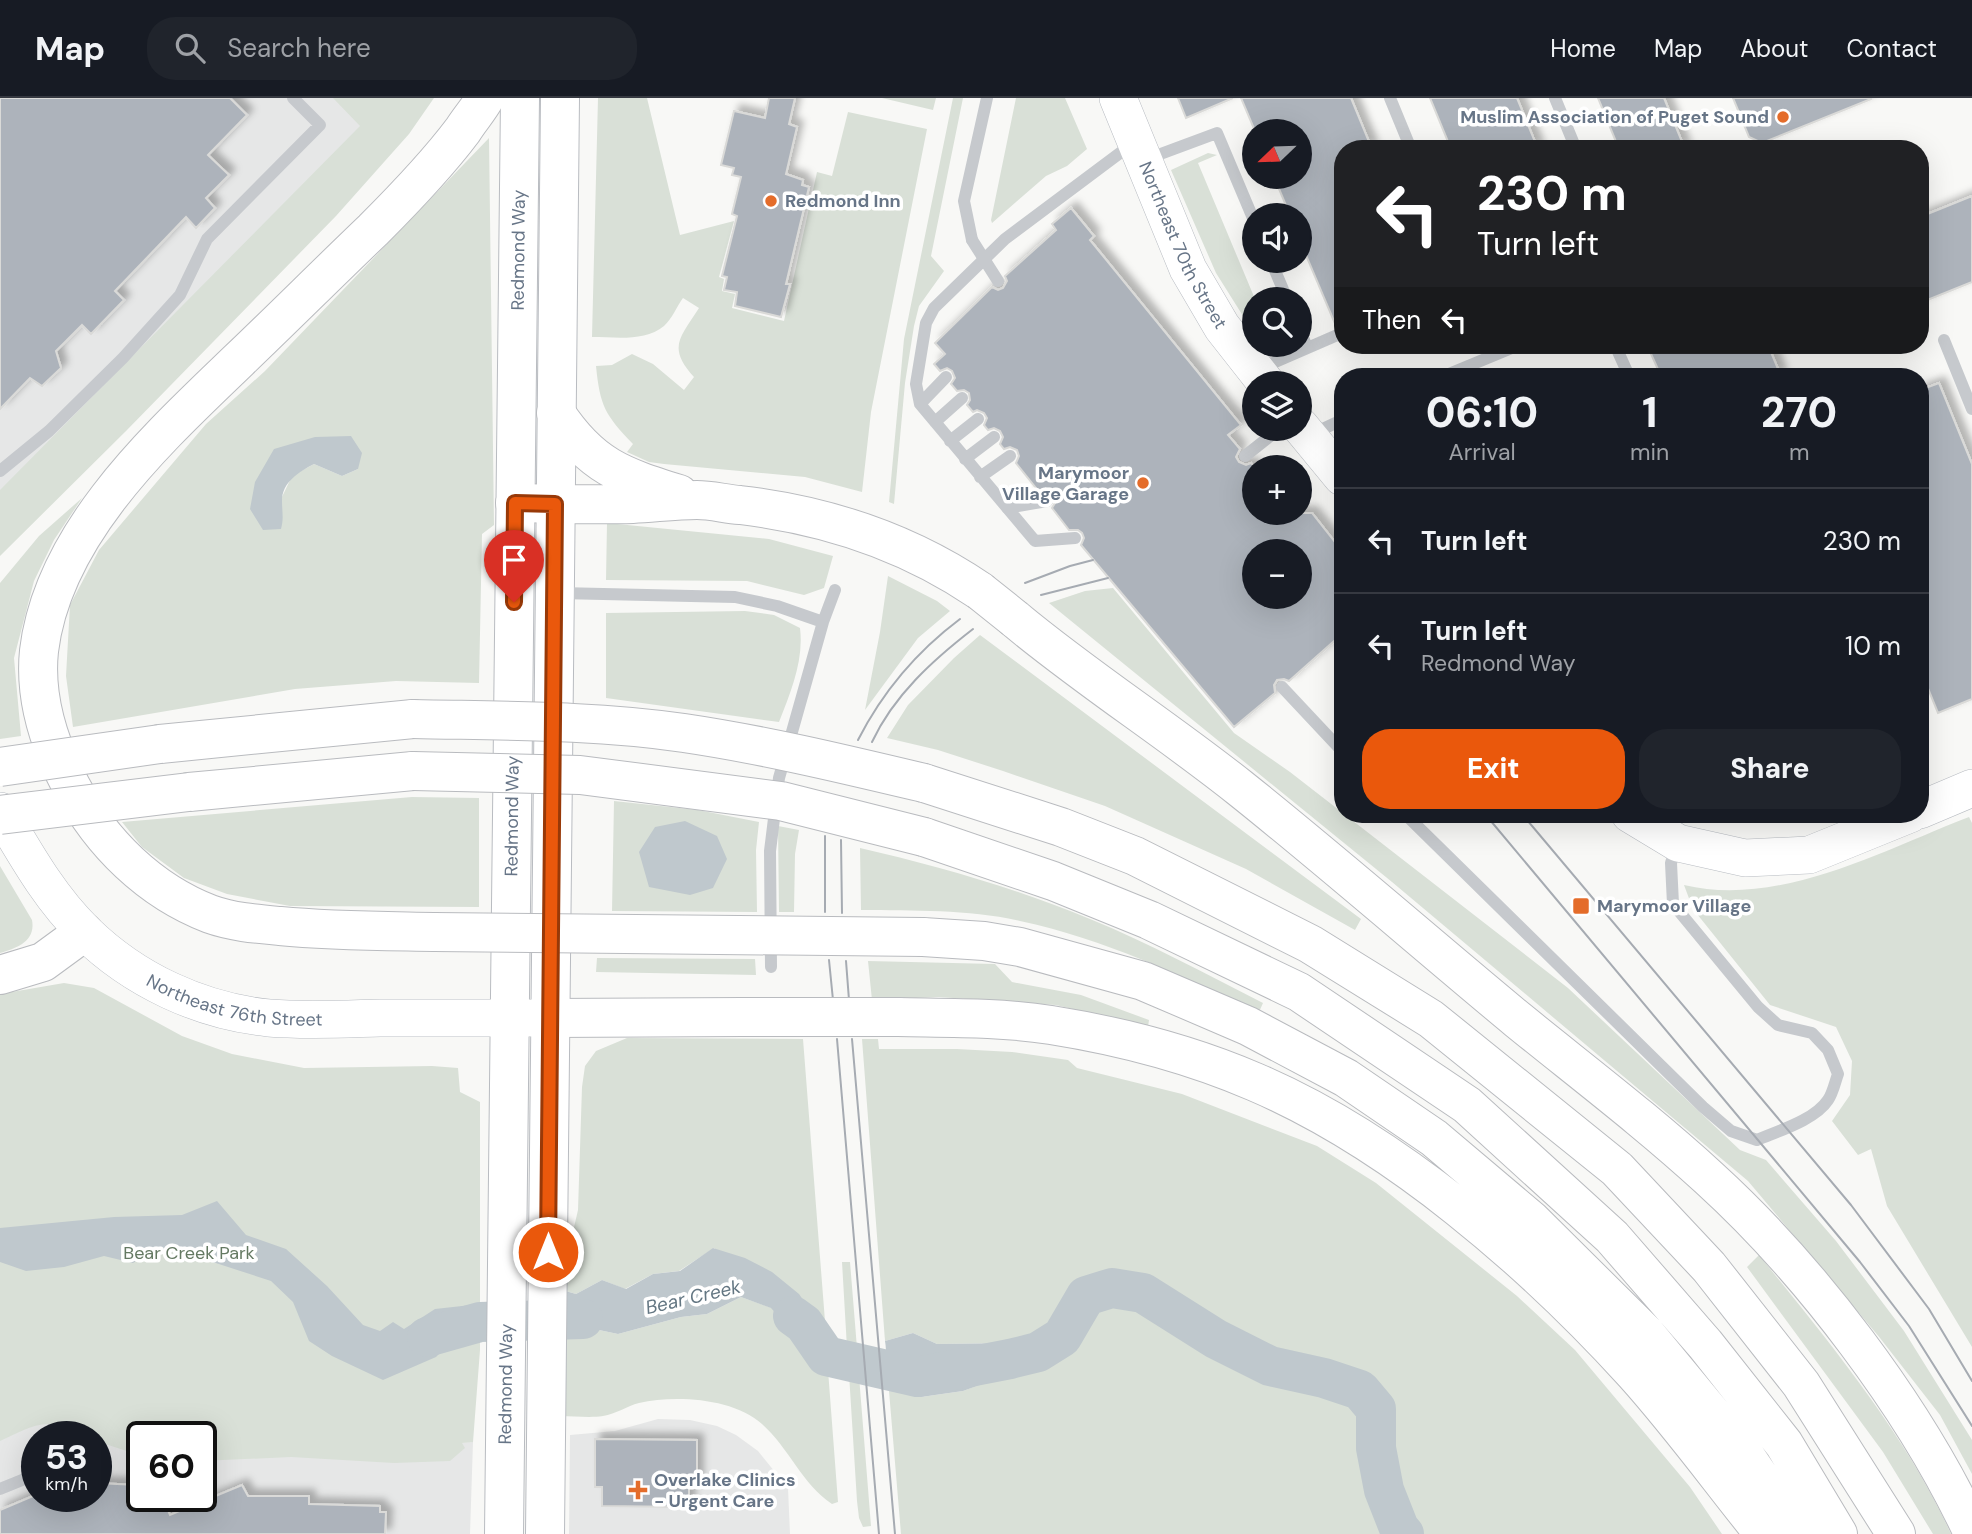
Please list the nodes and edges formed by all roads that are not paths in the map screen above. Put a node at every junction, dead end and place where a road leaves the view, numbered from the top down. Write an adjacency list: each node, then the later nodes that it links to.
1 (293, 98): 39 (lane)
2 (485, 98): 71 (main road, bridge)
3 (520, 98): 43 (main road, Redmond Way)
4 (560, 98): 26 (main road)
5 (987, 98): 13 (lane, bridge)
6 (1118, 98): 11 (street, Northeast 70th Street)
7 (1390, 98): 9 (lane)
8 (1555, 98): 10 (lane)
9 (1407, 140)
10 (1572, 140)
11 (1139, 151): 12 (lane); 20 (street, Northeast 70th Street); 24 (lane)
12 (1247, 203)
13 (998, 281)
14 (1334, 336): 16 (lane)
15 (1944, 340): 25 (lane)
16 (1312, 345)
17 (1497, 354): 19 (lane)
18 (1292, 357): 21 (lane)
19 (1463, 368)
20 (1256, 371)
21 (1270, 371)
22 (946, 377): 24 (lane)
23 (962, 398): 28 (lane)
24 (920, 404): 28 (lane)
25 (1972, 409)
26 (556, 413): 41 (main road); 44 (main road)
27 (978, 419): 32 (lane)
28 (934, 422): 32 (lane)
29 (1334, 422): 30 (lane)
30 (1312, 427)
31 (994, 437): 37 (lane)
32 (950, 441): 37 (lane)
33 (1274, 441): 35 (lane)
34 (1307, 441): 38 (street)
35 (1247, 455)
36 (1010, 456): 40 (lane)
37 (965, 459): 40 (lane)
38 (1334, 469)
39 (0, 471)
40 (980, 477): 45 (lane)
41 (698, 500): 44 (main road); 67 (main road, bridge)
42 (1046, 501): 45 (lane)
43 (515, 503): 44 (main road); 63 (main road, Redmond Way)
44 (555, 504): 48 (main road)
45 (1007, 508): 46 (lane)
46 (1075, 538)
47 (835, 590): 49 (lane)
48 (556, 593): 49 (lane); 64 (main road)
49 (822, 622): 61 (lane)
50 (1282, 687): 51 (lane)
51 (1334, 742)
52 (0, 767): 73 (main road, bridge)
53 (1972, 788): 54 (street)
54 (1929, 806)
55 (0, 813): 60 (street, Northeast 76th Street); 72 (main road, bridge)
56 (1414, 823): 59 (lane)
57 (1645, 823): 59 (street)
58 (1888, 823): 59 (street)
59 (1678, 843)
60 (84, 932): 62 (main road); 63 (street, Northeast 76th Street)
61 (771, 967)
62 (0, 975)
63 (509, 1018): 64 (street, Northeast 76th Street); 68 (main road, Redmond Way)
64 (550, 1018): 69 (main road); 70 (main road, bridge)
65 (21, 1480): 66 (lane)
66 (0, 1489)
67 (1972, 1531)
68 (504, 1534)
69 (545, 1534)
70 (1764, 1534)
71 (1798, 1534)
72 (1839, 1534)
73 (1896, 1534)

